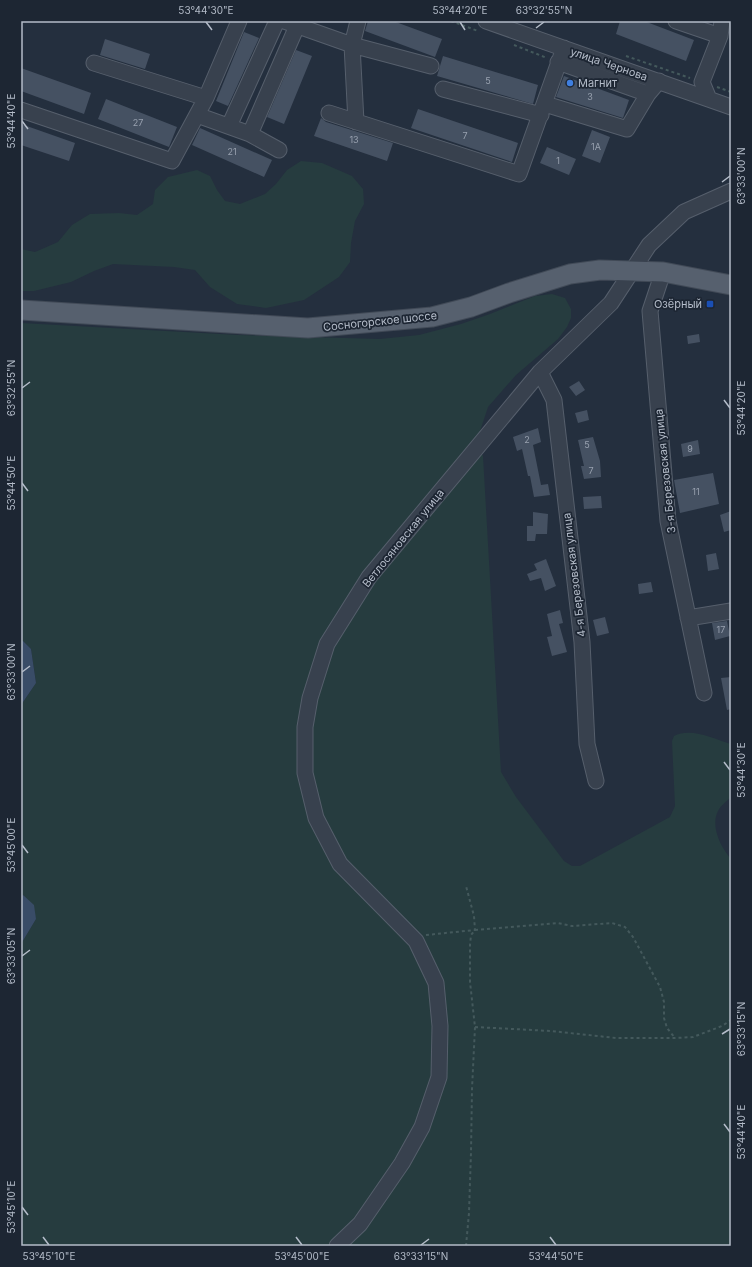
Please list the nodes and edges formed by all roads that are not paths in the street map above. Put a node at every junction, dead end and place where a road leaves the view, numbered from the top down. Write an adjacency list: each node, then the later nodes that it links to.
1 (239, 21): 16 (street)
2 (277, 21): 24 (street)
3 (358, 21): 9 (street)
4 (486, 21): 10 (street, улица Чернова)
5 (676, 21): 8 (street)
6 (722, 21): 8 (street)
7 (290, 24): 9 (street); 25 (street)
8 (720, 36): 17 (street)
9 (352, 45): 12 (street); 23 (street)
10 (561, 55): 13 (street, улица Чернова); 15 (street); 19 (street)
11 (94, 63): 16 (street)
12 (431, 66)
13 (659, 81): 15 (street); 17 (street, улица Чернова)
14 (443, 89): 19 (street)
15 (648, 94): 19 (street)
16 (206, 98): 22 (street)
17 (709, 99): 18 (street, улица Чернова)
18 (731, 107)
19 (543, 109): 23 (street)
20 (21, 110): 22 (street)
21 (329, 113): 23 (street)
22 (197, 115): 24 (street)
23 (356, 122)
24 (229, 126): 25 (street)
25 (250, 134): 26 (street)
26 (279, 150)
27 (731, 191): 28 (street, Ветлосяновская улица)
28 (633, 270): 29 (main road, Сосногорское шоссе); 31 (main road, Сосногорское шоссе); 32 (street, Ветлосяновская улица)
29 (663, 272): 30 (main road, Сосногорское шоссе); 34 (street, 3-я Березовская улица)
30 (731, 285)
31 (21, 310)
32 (540, 372): 36 (street, 4-я Березовская улица); 37 (street, Ветлосяновская улица)
33 (731, 611): 34 (street)
34 (688, 618): 35 (street, 3-я Березовская улица)
35 (704, 693)
36 (596, 781)
37 (337, 1246)

